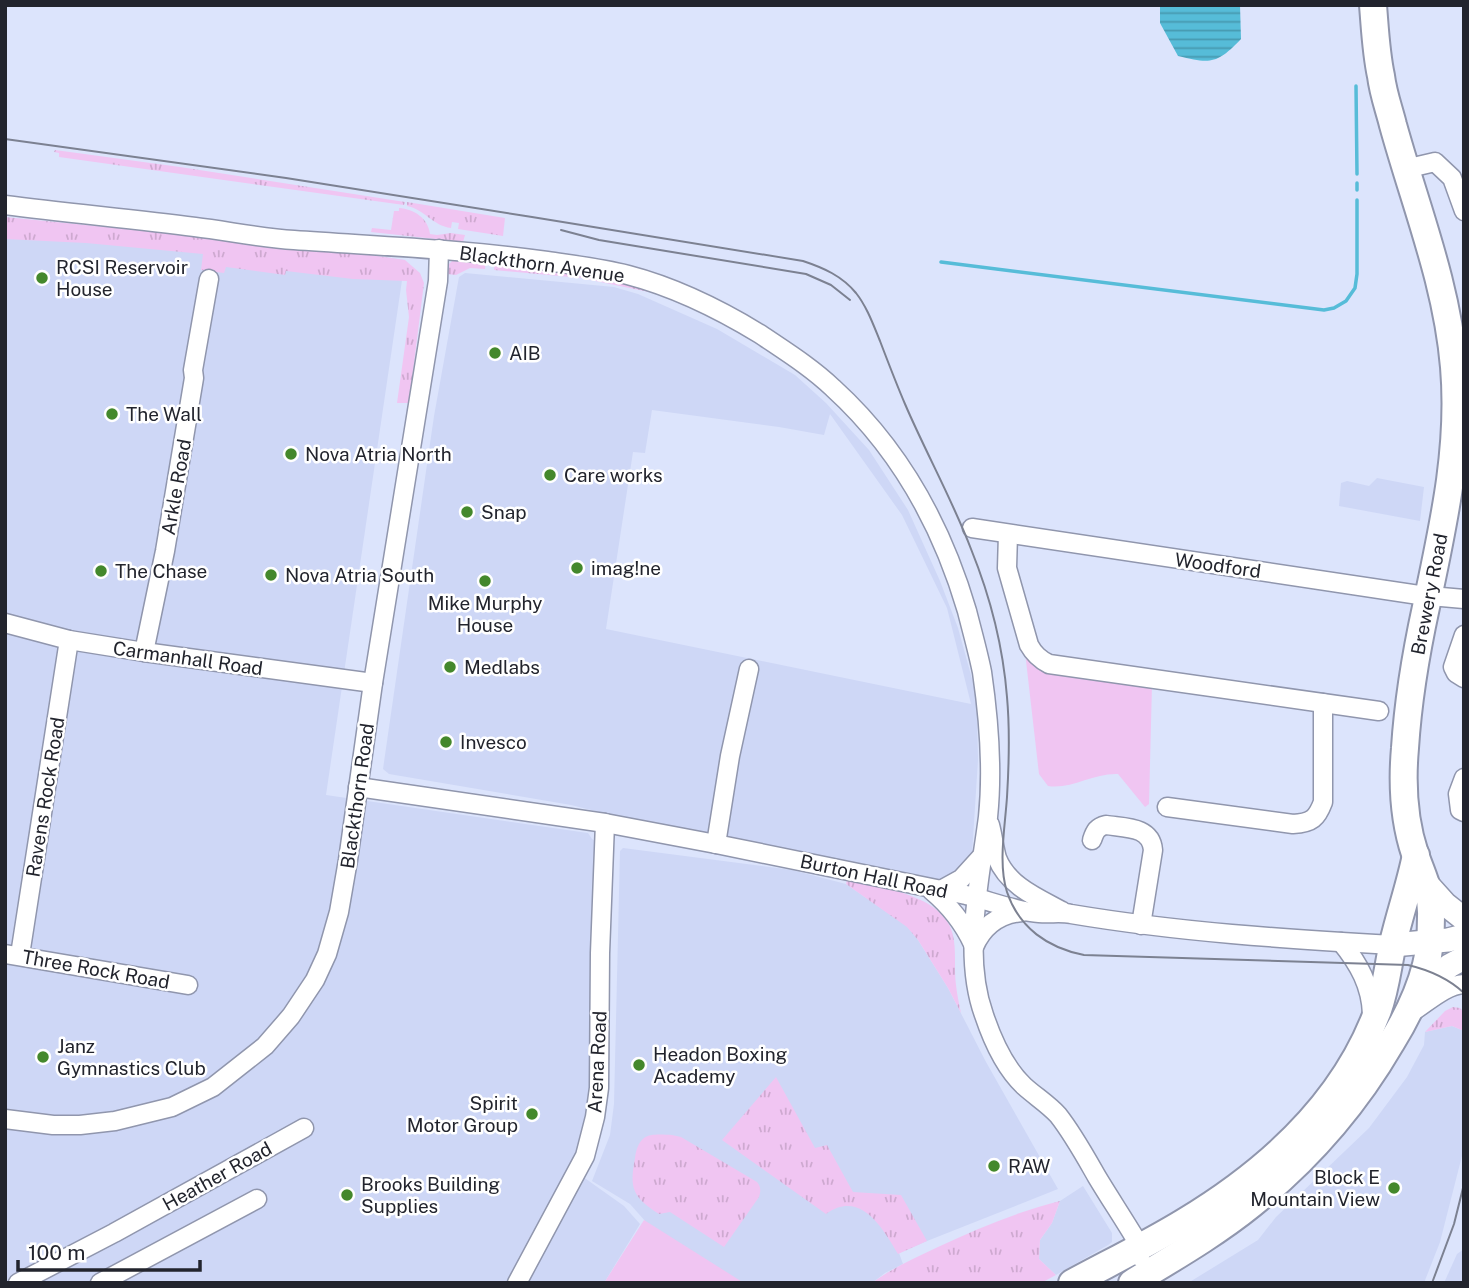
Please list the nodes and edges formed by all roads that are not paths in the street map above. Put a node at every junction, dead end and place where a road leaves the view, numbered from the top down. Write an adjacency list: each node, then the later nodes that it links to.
1 (1373, 5): 2 (highway, Brewery Road)
2 (1405, 169): 4 (street); 9 (highway, Brewery Road)
3 (5, 205): 5 (street, Blackthorn Avenue)
4 (1464, 211)
5 (439, 249): 17 (street, Blackthorn Road); 24 (street, Blackthorn Avenue)
6 (209, 279): 14 (street, Arkle Road)
7 (972, 528): 8 (street, Woodford)
8 (1008, 534): 9 (street, Woodford); 18 (street)
9 (1429, 596): 10 (street); 28 (highway, Brewery Road)
10 (1464, 599)
11 (5, 623): 13 (street, Carmanhall Road)
12 (1464, 635): 16 (street)
13 (69, 640): 14 (street, Carmanhall Road); 42 (street, Ravens Rock Road)
14 (145, 652): 17 (street, Carmanhall Road)
15 (749, 669): 27 (street)
16 (1464, 677)
17 (373, 683): 21 (street, Blackthorn Road)
18 (1322, 703): 19 (street); 22 (street)
19 (1379, 711)
20 (1464, 778): 23 (street)
21 (358, 787): 25 (street, Burton Hall Road); 48 (street, Blackthorn Road)
22 (1167, 807)
23 (1464, 812)
24 (988, 815): 29 (street, Blackthorn Avenue); 34 (street, Blackthorn Avenue)
25 (604, 823): 27 (street, Burton Hall Road); 54 (street, Arena Road)
26 (1093, 840): 36 (street)
27 (716, 844): 31 (street, Burton Hall Road)
28 (1416, 855): 30 (highway, Brewery Road); 40 (highway, Brewery Road)
29 (981, 857): 31 (street); 32 (street, Blackthorn Avenue)
30 (1427, 884): 35 (main road); 39 (highway, Brewery Road)
31 (934, 888): 32 (street, Burton Hall Road); 41 (street)
32 (976, 898): 33 (street, Burton Hall Road); 41 (street, Blackthorn Avenue)
33 (1029, 911): 34 (street, Burton Hall Road); 41 (street)
34 (1067, 913): 36 (street, Burton Hall Road)
35 (1464, 919)
36 (1141, 925): 38 (street, Burton Hall Road)
37 (1464, 936): 39 (main road)
38 (1340, 942): 40 (street, Burton Hall Road); 47 (street)
39 (1429, 942): 40 (main road); 46 (highway, Brewery Road)
40 (1392, 945): 47 (highway, Brewery Road)
41 (974, 947): 51 (street, Blackthorn Avenue)
42 (13, 954): 45 (street, Three Rock Road)
43 (1464, 958): 46 (main road)
44 (1464, 984): 46 (street)
45 (188, 985)
46 (1411, 1007): 56 (highway, Brewery Road)
47 (1372, 1025): 51 (highway, Brewery Road)
48 (5, 1119)
49 (304, 1128): 52 (street, Heather Road)
50 (257, 1199): 53 (street)
51 (1139, 1247): 55 (highway, Brewery Road); 56 (street)
52 (18, 1283)
53 (100, 1283)
54 (517, 1283)
55 (1072, 1283)
56 (1133, 1283)

